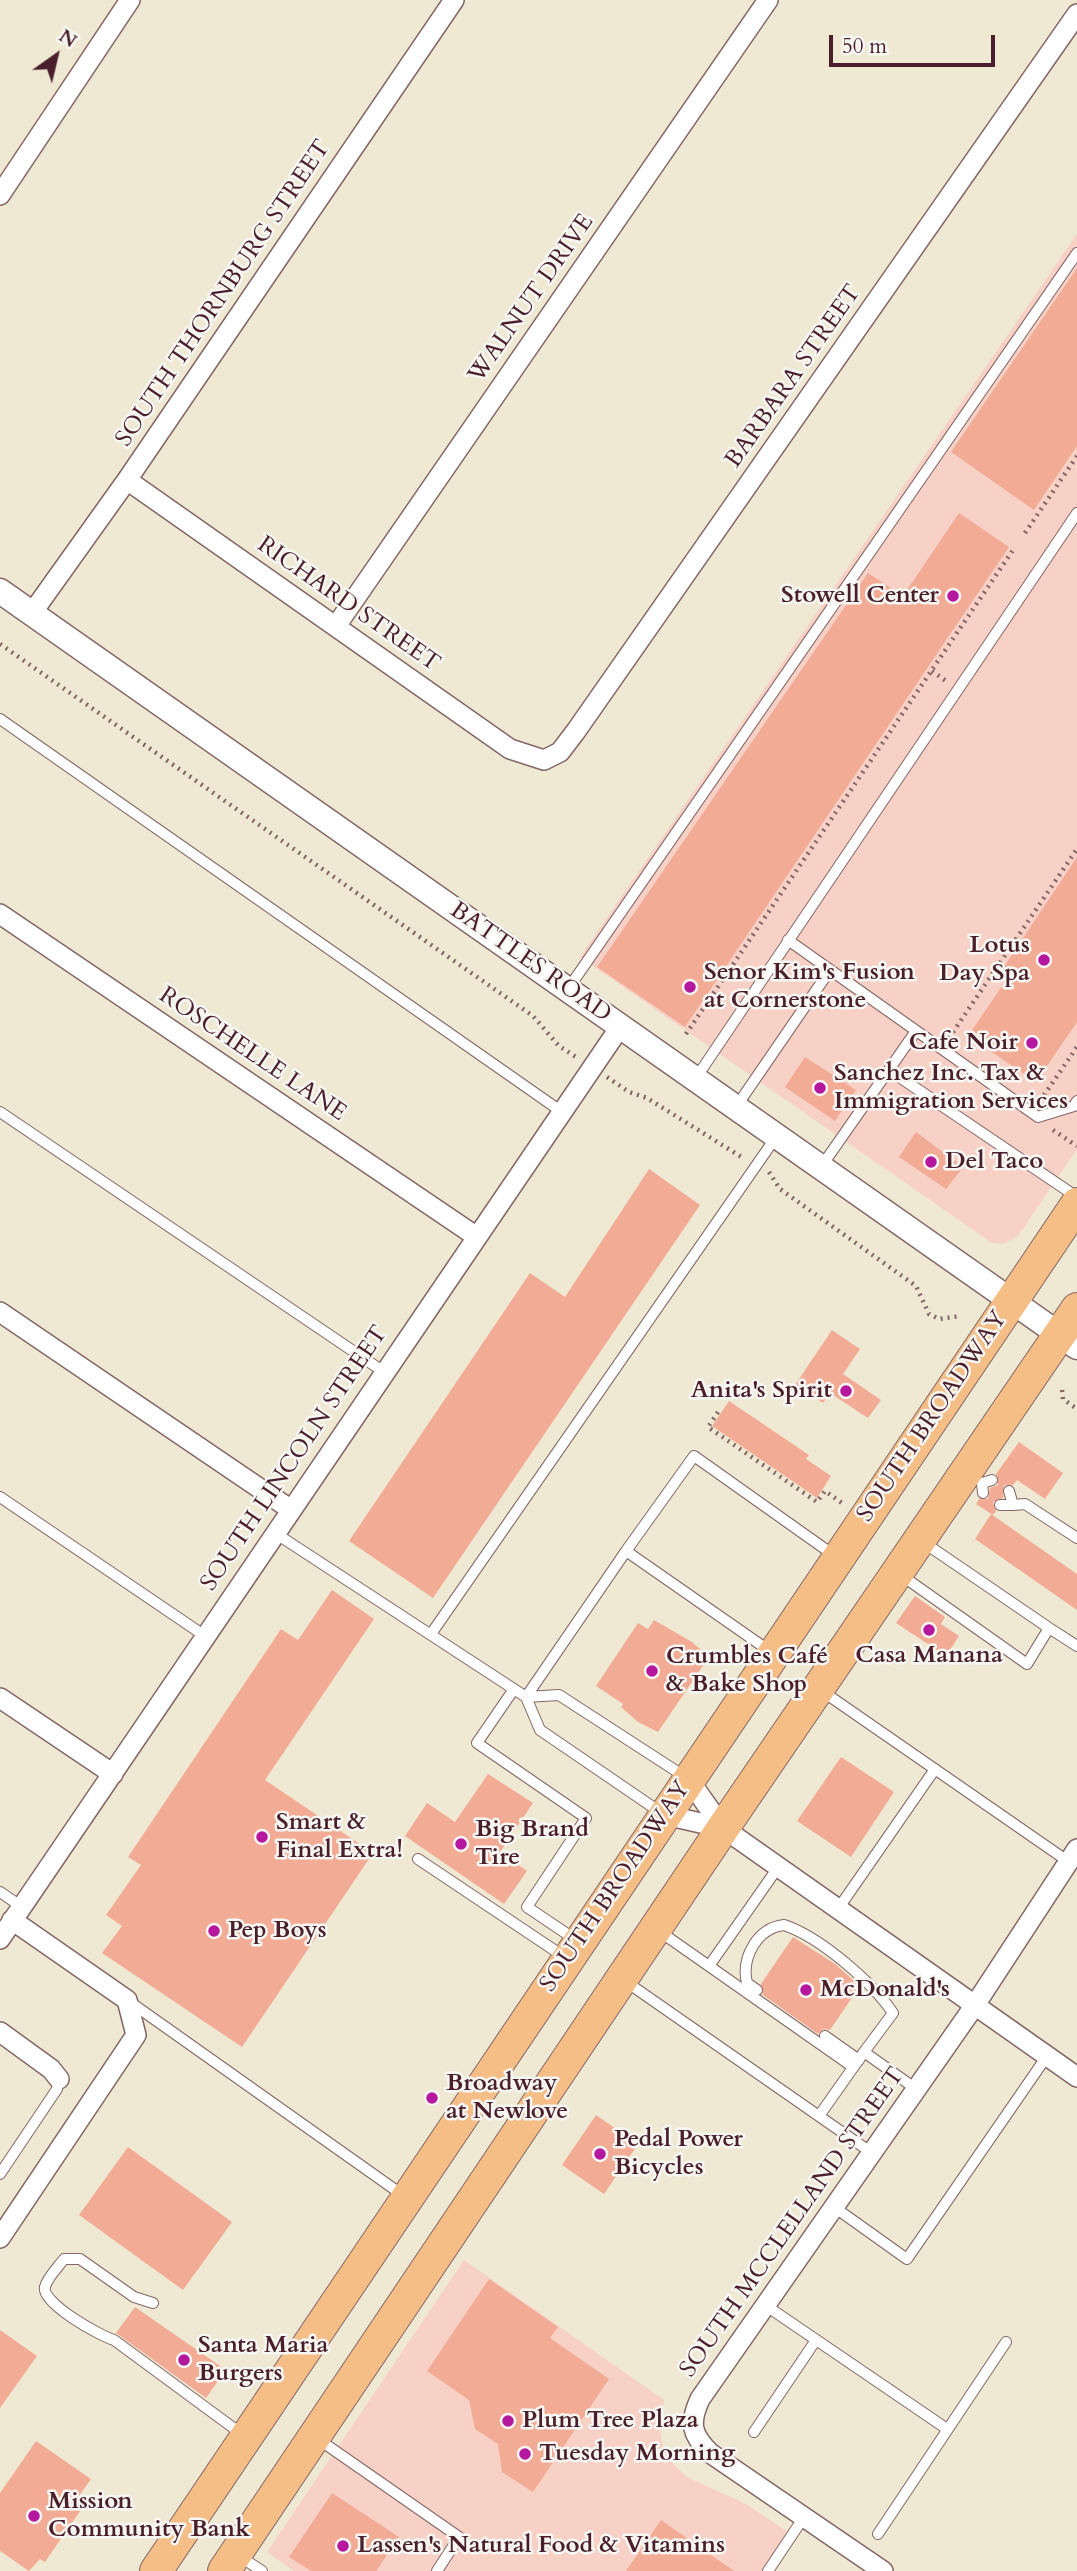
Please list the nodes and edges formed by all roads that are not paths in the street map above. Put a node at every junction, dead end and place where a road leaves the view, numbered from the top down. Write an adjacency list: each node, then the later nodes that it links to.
1 (130, 0): 5 (street)
2 (454, 0): 7 (street, SOUTH THORNBURG STREET)
3 (768, 0): 11 (street, WALNUT DRIVE)
4 (1077, 14): 13 (street, BARBARA STREET)
5 (0, 195)
6 (1077, 253): 17 (lane)
7 (127, 480): 10 (street, SOUTH THORNBURG STREET); 11 (street, RICHARD STREET)
8 (1077, 513): 15 (lane)
9 (0, 591): 10 (street, BATTLES ROAD)
10 (32, 613): 17 (street, BATTLES ROAD)
11 (336, 626): 13 (street, RICHARD STREET)
12 (0, 719): 25 (lane)
13 (544, 760)
14 (0, 914): 30 (street, ROSCHELLE LANE)
15 (788, 940): 16 (lane); 21 (lane)
16 (830, 970): 19 (lane); 23 (lane)
17 (568, 990): 18 (street, BATTLES ROAD)
18 (620, 1027): 21 (street, BATTLES ROAD); 25 (street, SOUTH LINCOLN STREET)
19 (916, 1031): 20 (lane); 22 (lane)
20 (888, 1070): 27 (lane); 28 (lane)
21 (695, 1079): 23 (street, BATTLES ROAD)
22 (1077, 1101)
23 (736, 1108): 26 (street, BATTLES ROAD)
24 (0, 1112): 35 (lane)
25 (562, 1112): 30 (street, SOUTH LINCOLN STREET)
26 (777, 1136): 27 (street, BATTLES ROAD); 48 (lane)
27 (821, 1167): 31 (street, BATTLES ROAD)
28 (1077, 1198)
29 (1077, 1204): 31 (main road, SOUTH BROADWAY)
30 (477, 1237): 35 (street, SOUTH LINCOLN STREET)
31 (1011, 1300): 34 (street, BATTLES ROAD); 45 (main road, SOUTH BROADWAY)
32 (1077, 1309): 34 (main road)
33 (0, 1312): 40 (street)
34 (1068, 1341): 43 (main road)
35 (384, 1372): 40 (street, SOUTH LINCOLN STREET)
36 (1009, 1491): 39 (lane)
37 (0, 1497): 49 (lane)
38 (1000, 1505): 39 (lane)
39 (1013, 1505): 42 (lane)
40 (290, 1509): 41 (street, SOUTH LINCOLN STREET)
41 (274, 1532): 48 (lane); 49 (street, SOUTH LINCOLN STREET)
42 (1077, 1538)
43 (919, 1540): 46 (main road); 47 (lane)
44 (626, 1551): 45 (lane); 51 (lane); 54 (lane)
45 (838, 1558): 51 (main road, SOUTH BROADWAY)
46 (897, 1573): 47 (lane); 53 (main road)
47 (1049, 1628): 50 (lane)
48 (431, 1634): 52 (lane)
49 (205, 1636): 57 (street, SOUTH LINCOLN STREET)
50 (1077, 1646)
51 (773, 1654): 58 (main road, SOUTH BROADWAY)
52 (514, 1689): 54 (lane); 69 (lane)
53 (818, 1689): 56 (lane); 60 (main road)
54 (526, 1697): 58 (lane); 59 (lane)
55 (0, 1698): 57 (street)
56 (935, 1769): 61 (lane); 65 (lane)
57 (113, 1774): 66 (street, SOUTH LINCOLN STREET)
58 (689, 1780): 59 (main road, SOUTH BROADWAY); 60 (street)
59 (665, 1815): 60 (street); 69 (main road, SOUTH BROADWAY)
60 (723, 1828): 63 (street); 67 (main road)
61 (1073, 1855): 74 (street, SOUTH MCCLELLAND STREET)
62 (418, 1859): 69 (lane)
63 (779, 1866): 65 (street); 70 (lane)
64 (0, 1892): 66 (lane)
65 (838, 1909): 74 (street)
66 (17, 1914): 68 (street, SOUTH LINCOLN STREET); 73 (street)
67 (656, 1928): 70 (lane); 71 (main road)
68 (0, 1939)
69 (573, 1950): 85 (main road, SOUTH BROADWAY)
70 (709, 1966): 78 (lane)
71 (622, 1979): 82 (lane); 95 (main road)
72 (757, 1990): 78 (lane)
73 (127, 2000): 85 (lane); 87 (street)
74 (975, 2005): 77 (street); 81 (street, SOUTH MCCLELLAND STREET)
75 (0, 2032): 80 (street)
76 (825, 2036): 78 (lane)
77 (1047, 2056): 79 (street); 86 (lane)
78 (859, 2059): 81 (lane); 82 (lane)
79 (1077, 2077)
80 (60, 2078): 84 (lane)
81 (916, 2089): 83 (street, SOUTH MCCLELLAND STREET)
82 (819, 2116): 83 (lane)
83 (872, 2153): 86 (street, SOUTH MCCLELLAND STREET)
84 (0, 2174)
85 (407, 2198): 94 (main road, SOUTH BROADWAY)
86 (834, 2207): 89 (street, SOUTH MCCLELLAND STREET)
87 (0, 2238)
88 (153, 2303): 94 (lane)
89 (765, 2305): 90 (lane); 96 (street, SOUTH MCCLELLAND STREET)
90 (816, 2340): 92 (lane); 93 (lane)
91 (1006, 2342): 92 (lane)
92 (947, 2429): 97 (lane)
93 (754, 2432)
94 (247, 2437): 99 (main road, SOUTH BROADWAY)
95 (314, 2437): 98 (main road); 100 (lane)
96 (804, 2517): 101 (lane); 102 (street, SOUTH MCCLELLAND STREET)
97 (878, 2534)
98 (241, 2565)
99 (156, 2571)
100 (437, 2571)
101 (768, 2571)
102 (883, 2571)

